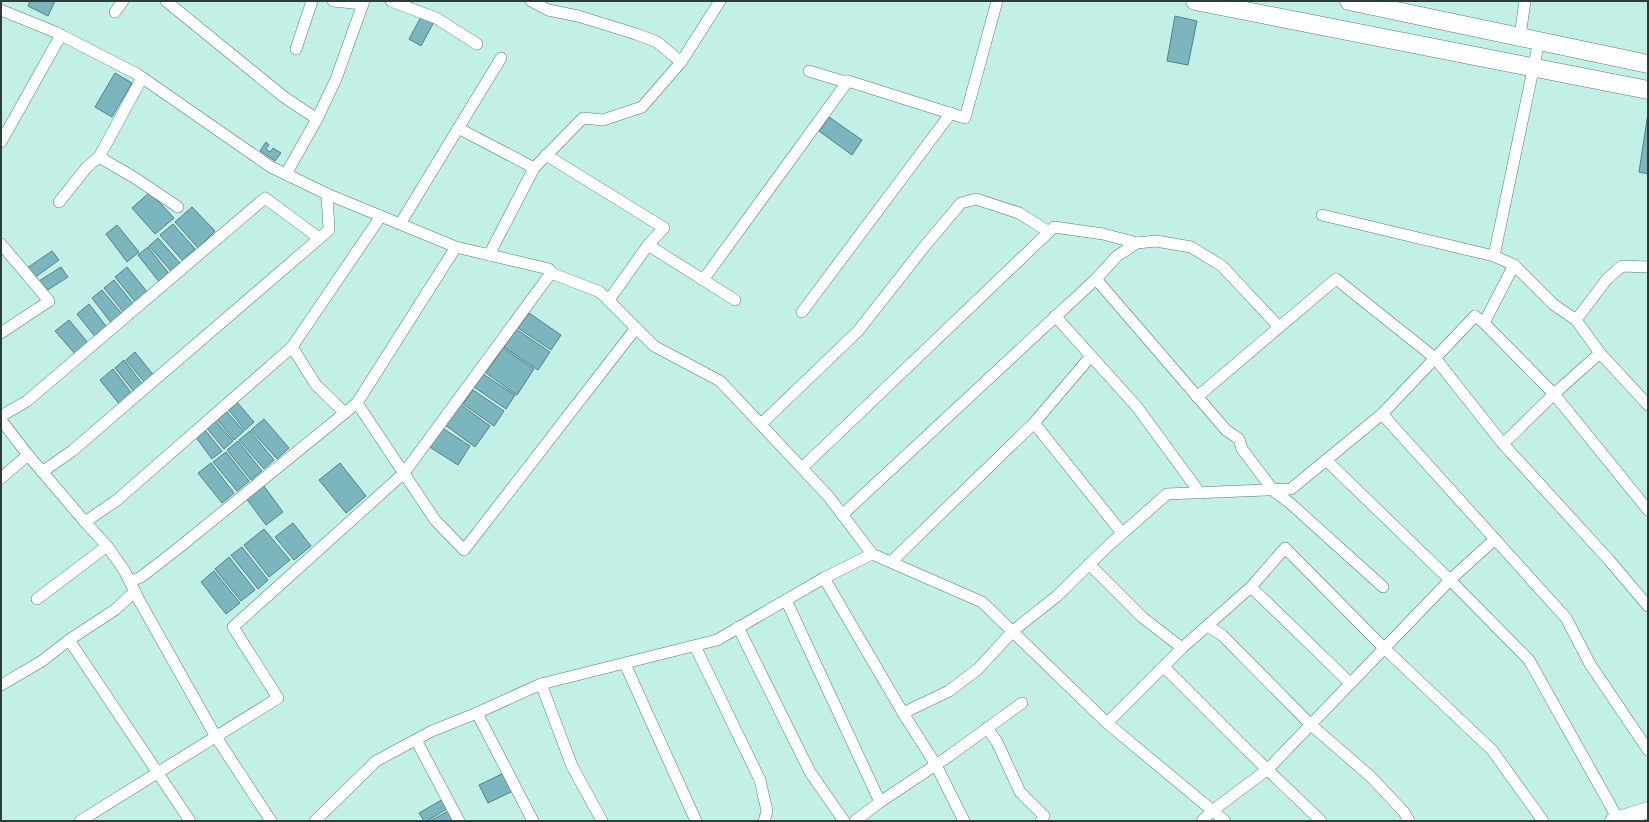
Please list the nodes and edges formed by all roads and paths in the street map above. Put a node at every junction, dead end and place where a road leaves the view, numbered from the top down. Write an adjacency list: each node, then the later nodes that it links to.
1 (123, 1): 15 (street)
2 (166, 1): 30 (street)
3 (312, 1): 20 (street)
4 (333, 1): 12 (street)
5 (391, 1): 19 (street)
6 (531, 1): 22 (street)
7 (720, 1): 22 (street)
8 (996, 1): 29 (street)
9 (1196, 1): 13 (main road)
10 (1349, 1): 17 (main road)
11 (1525, 1): 17 (street)
12 (364, 3): 30 (street)
13 (1246, 6): 24 (main road)
14 (1, 10): 16 (street)
15 (115, 12)
16 (61, 36): 26 (street); 32 (street)
17 (1520, 36): 18 (main road)
18 (1539, 41): 23 (main road); 24 (street)
19 (477, 44)
20 (296, 49)
21 (501, 58): 31 (street)
22 (681, 62): 33 (street)
23 (1648, 64)
24 (1533, 68): 28 (main road); 50 (street)
25 (809, 71): 27 (street)
26 (142, 78): 34 (street); 36 (street)
27 (848, 81): 29 (street); 55 (street)
28 (1648, 90)
29 (951, 113): 58 (street)
30 (317, 119): 36 (street)
31 (458, 128): 35 (street); 42 (street)
32 (1, 142)
33 (546, 155): 35 (street); 47 (street)
34 (99, 157): 38 (street); 39 (street)
35 (534, 168): 49 (street)
36 (286, 174): 37 (street)
37 (327, 194): 41 (street); 44 (street)
38 (59, 202)
39 (178, 208)
40 (1322, 215): 50 (street)
41 (380, 216): 42 (street); 65 (street)
42 (400, 224): 48 (street)
43 (1049, 232): 45 (street); 78 (street); 82 (street)
44 (319, 238): 75 (street); 83 (street)
45 (1137, 243): 54 (street); 62 (street)
46 (1, 244): 64 (street)
47 (648, 245): 55 (street); 56 (street)
48 (456, 247): 49 (street); 71 (street)
49 (489, 255): 53 (street)
50 (1494, 256): 51 (street)
51 (1514, 265): 60 (street); 61 (street)
52 (1648, 267): 60 (street)
53 (551, 273): 56 (street); 84 (street)
54 (1096, 279): 59 (street); 70 (street)
55 (703, 280): 57 (street)
56 (609, 300): 63 (street)
57 (734, 300)
58 (802, 312)
59 (1055, 316): 67 (street); 89 (street)
60 (1576, 320): 66 (street)
61 (1484, 323): 68 (street); 69 (street)
62 (1278, 327): 68 (street); 70 (street)
63 (636, 328): 78 (street); 84 (street)
64 (1, 333)
65 (292, 347): 73 (street); 90 (street)
66 (1600, 353): 69 (street); 72 (street)
67 (1091, 356): 77 (street); 87 (street)
68 (1435, 358): 74 (street); 79 (street)
69 (1554, 394): 79 (street); 88 (street)
70 (1197, 397): 86 (street)
71 (358, 403): 73 (street); 84 (street)
72 (1647, 403)
73 (345, 413): 99 (street)
74 (1382, 414): 81 (street); 92 (street)
75 (1, 416)
76 (1, 420): 80 (street)
77 (1034, 423): 91 (street); 95 (street)
78 (760, 424): 82 (street)
79 (1503, 444): 104 (street)
80 (28, 455): 83 (street); 85 (street)
81 (1326, 460): 86 (street); 98 (street)
82 (802, 468): 89 (street)
83 (42, 472): 90 (street)
84 (404, 473): 123 (street)
85 (1, 478)
86 (1273, 490): 87 (street); 101 (street)
87 (1200, 493): 91 (street)
88 (1648, 510)
89 (842, 515): 94 (street)
90 (85, 522): 93 (street)
91 (1122, 533): 96 (street)
92 (1496, 539): 98 (street); 125 (street)
93 (107, 546): 99 (street); 102 (street)
94 (872, 554): 95 (street); 97 (street)
95 (891, 562): 107 (street)
96 (1089, 564): 107 (street); 110 (street)
97 (824, 578): 103 (street); 119 (street)
98 (1450, 580): 111 (street); 132 (street)
99 (133, 586): 108 (street); 123 (street)
100 (1251, 587): 105 (street); 111 (street); 114 (street)
101 (1383, 587)
102 (37, 599)
103 (786, 600): 106 (street); 129 (street)
104 (1648, 606)
105 (1208, 626): 110 (street); 121 (street)
106 (738, 627): 109 (street); 142 (street)
107 (1013, 631): 119 (street); 120 (street)
108 (69, 640): 116 (street); 128 (street)
109 (695, 646): 112 (street); 141 (street)
110 (1182, 648): 113 (street)
111 (1384, 648): 114 (street); 150 (street)
112 (625, 664): 115 (street); 140 (street)
113 (1164, 667): 120 (street); 127 (street)
114 (1350, 683): 121 (street)
115 (541, 684): 118 (street); 139 (street)
116 (1, 685)
117 (1022, 703): 122 (street)
118 (477, 713): 124 (street); 138 (street)
119 (903, 714): 126 (street)
120 (1107, 724): 131 (street)
121 (1311, 725): 127 (street); 149 (street)
122 (987, 728): 126 (street); 145 (street)
123 (216, 737): 128 (street); 135 (street)
124 (416, 740): 136 (street); 137 (street)
125 (1648, 750)
126 (936, 765): 129 (street); 144 (street)
127 (1268, 769): 131 (street); 148 (street)
128 (158, 772): 133 (street); 134 (street)
129 (880, 802): 143 (street)
130 (1648, 810): 132 (street)
131 (1212, 811): 146 (street); 147 (street)
132 (1615, 820)
133 (80, 821)
134 (190, 821)
135 (271, 821)
136 (316, 821)
137 (459, 821)
138 (534, 821)
139 (602, 821)
140 (696, 821)
141 (764, 821)
142 (844, 821)
143 (855, 821)
144 (964, 821)
145 (1041, 821)
146 (1202, 821)
147 (1225, 821)
148 (1321, 821)
149 (1409, 821)
150 (1543, 821)

